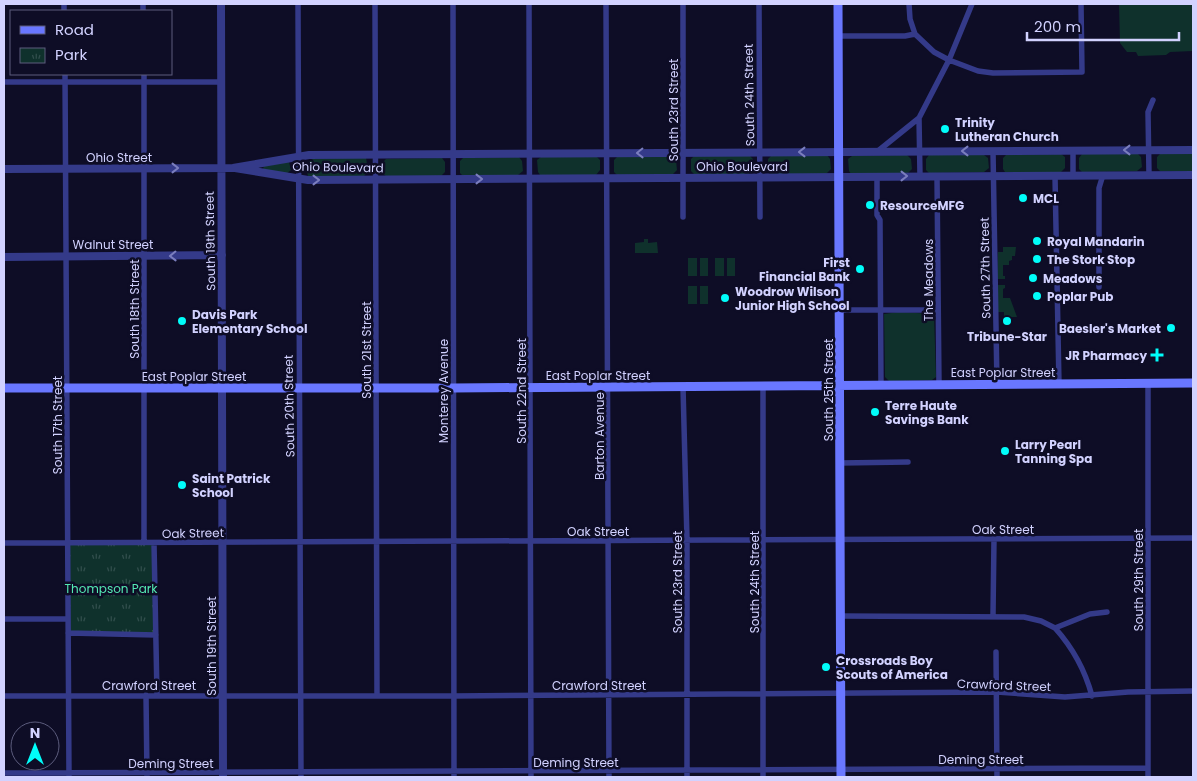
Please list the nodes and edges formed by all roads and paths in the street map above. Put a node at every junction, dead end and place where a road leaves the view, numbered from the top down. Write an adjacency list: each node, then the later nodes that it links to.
1 (221, 4): 21 (street, South 19th Street)
2 (298, 4): 37 (street, South 20th Street)
3 (375, 4): 34 (street, South 21st Street)
4 (453, 4): 35 (street, Monterey Avenue)
5 (529, 4): 36 (street, South 22nd Street)
6 (606, 4): 33 (street, Barton Avenue)
7 (683, 4): 30 (street, South 23rd Street)
8 (759, 4): 31 (street, South 24th Street)
9 (838, 4): 14 (main road, South 25th Street)
10 (909, 4): 13 (street)
11 (972, 4): 15 (street)
12 (1081, 4): 15 (street)
13 (915, 34): 14 (street); 15 (street)
14 (839, 36): 32 (main road, South 25th Street)
15 (950, 60): 23 (street)
16 (65, 75): 19 (street, South 17th Street)
17 (144, 75): 20 (street, South 18th Street)
18 (4, 82): 19 (street)
19 (65, 82): 20 (street); 38 (street, South 17th Street)
20 (144, 82): 21 (street); 39 (street, South 18th Street)
21 (220, 82): 40 (street, South 19th Street)
22 (1153, 100): 24 (street)
23 (919, 118): 26 (street); 27 (street)
24 (1148, 150): 25 (street, Ohio Boulevard); 29 (street, Ohio Boulevard, one-way to 29); 45 (street)
25 (1193, 150)
26 (878, 151): 27 (street, Ohio Boulevard); 32 (street, Ohio Boulevard)
27 (920, 151): 28 (street, Ohio Boulevard, one-way to 27); 49 (street)
28 (993, 151): 29 (street, Ohio Boulevard); 43 (street, South 27th Street)
29 (1073, 151): 52 (street)
30 (683, 152): 31 (street, Ohio Boulevard); 33 (street, Ohio Boulevard, one-way to 33); 56 (street, South 23rd Street)
31 (760, 152): 32 (street, Ohio Boulevard, one-way to 31); 53 (street, South 24th Street)
32 (839, 152): 47 (main road, South 25th Street)
33 (606, 153): 36 (street, Ohio Boulevard); 55 (street, Barton Avenue)
34 (375, 154): 35 (street, Ohio Boulevard); 37 (street, Ohio Boulevard); 58 (street, South 21st Street)
35 (452, 154): 36 (street, Ohio Boulevard); 59 (street, Monterey Avenue)
36 (529, 154): 54 (street, South 22nd Street)
37 (297, 156): 41 (street, Ohio Boulevard); 57 (street, South 20th Street)
38 (66, 168): 39 (street, Ohio Street); 42 (street, Ohio Street); 64 (street, South 17th Street)
39 (144, 168): 40 (street, Ohio Street, one-way to 40); 65 (street, South 18th Street)
40 (221, 168): 41 (street, Ohio Street); 62 (street, South 19th Street)
41 (233, 168): 57 (street, Ohio Boulevard)
42 (4, 169)
43 (994, 175): 50 (street, Ohio Boulevard); 51 (street, Ohio Boulevard); 74 (street, South 27th Street)
44 (1102, 175): 45 (street, Ohio Boulevard); 52 (street, Ohio Boulevard); 66 (street)
45 (1149, 175): 46 (street, Ohio Boulevard)
46 (1193, 175)
47 (840, 176): 48 (street, Ohio Boulevard); 53 (street, Ohio Boulevard); 67 (main road, South 25th Street)
48 (877, 176): 49 (street, Ohio Boulevard, one-way to 49); 68 (street)
49 (920, 176): 50 (street, Ohio Boulevard)
50 (937, 176): 69 (street, The Meadows)
51 (1055, 176): 52 (street, Ohio Boulevard); 72 (street)
52 (1073, 176)
53 (760, 177): 56 (street, Ohio Boulevard); 61 (street, South 24th Street)
54 (529, 178): 55 (street, Ohio Boulevard); 59 (street, Ohio Boulevard, one-way to 54); 86 (street, South 22nd Street)
55 (606, 178): 56 (street, Ohio Boulevard); 78 (street, Barton Avenue)
56 (683, 178): 60 (street, South 23rd Street)
57 (297, 179): 58 (street, Ohio Boulevard, one-way to 58); 83 (street, South 20th Street)
58 (375, 179): 59 (street, Ohio Boulevard); 84 (street, South 21st Street)
59 (452, 179): 85 (street, Monterey Avenue)
60 (684, 217)
61 (760, 217)
62 (222, 255): 65 (street, Walnut Street, one-way to 65); 87 (street, South 19th Street)
63 (4, 256): 64 (street, Walnut Street)
64 (67, 256): 65 (street, Walnut Street); 81 (street, South 17th Street)
65 (144, 256): 82 (street, South 18th Street)
66 (1099, 287)
67 (840, 310): 68 (street); 76 (main road, South 25th Street)
68 (879, 310): 69 (street); 77 (street)
69 (938, 310): 73 (street, The Meadows)
70 (1148, 383): 71 (main road, East Poplar Street); 72 (main road, East Poplar Street); 92 (street, South 29th Street)
71 (1193, 383)
72 (1059, 384): 74 (main road, East Poplar Street)
73 (938, 385): 74 (main road, East Poplar Street); 77 (main road, East Poplar Street)
74 (997, 385)
75 (763, 386): 76 (main road, East Poplar Street); 79 (main road, East Poplar Street); 97 (street, South 24th Street)
76 (841, 386): 77 (main road, East Poplar Street); 89 (main road, South 25th Street)
77 (882, 386)
78 (608, 387): 79 (main road, East Poplar Street); 86 (main road, East Poplar Street); 96 (street, Barton Avenue)
79 (683, 387): 93 (street, South 23rd Street)
80 (4, 388): 81 (main road, East Poplar Street)
81 (67, 388): 82 (main road, East Poplar Street); 102 (street, South 17th Street)
82 (144, 388): 87 (main road, East Poplar Street); 103 (street, South 18th Street)
83 (299, 388): 84 (main road, East Poplar Street); 87 (main road, East Poplar Street); 98 (street, South 20th Street)
84 (376, 388): 85 (main road, East Poplar Street); 99 (street, South 21st Street)
85 (453, 388): 86 (main road, East Poplar Street); 100 (street, Monterey Avenue)
86 (531, 388): 95 (street, South 22nd Street)
87 (221, 389): 105 (street, South 19th Street)
88 (908, 462): 89 (street)
89 (840, 463): 94 (main road, South 25th Street)
90 (1193, 538): 92 (street, Oak Street)
91 (994, 539): 92 (street, Oak Street); 94 (street, Oak Street); 107 (street)
92 (1148, 539): 115 (street, South 29th Street)
93 (687, 540): 96 (street, Oak Street); 97 (street, Oak Street); 119 (street, South 23rd Street)
94 (841, 540): 97 (street, Oak Street); 108 (main road, South 25th Street)
95 (532, 541): 96 (street, Oak Street); 100 (street, Oak Street); 125 (street, South 22nd Street)
96 (610, 541): 126 (street, Barton Avenue)
97 (764, 541): 120 (street, South 24th Street)
98 (300, 542): 99 (street, Oak Street); 105 (street, Oak Street); 124 (street, South 20th Street)
99 (377, 542): 100 (street, Oak Street); 129 (street, South 21st Street)
100 (453, 542): 130 (street, Monterey Avenue)
101 (4, 543): 102 (street, Oak Street)
102 (67, 543): 103 (street, Oak Street); 110 (street, South 17th Street)
103 (144, 543): 104 (street, Oak Street)
104 (154, 543): 105 (street, Oak Street); 113 (street)
105 (222, 543): 123 (street, South 19th Street)
106 (1107, 612): 111 (street)
107 (993, 615): 108 (street); 111 (street)
108 (840, 616): 118 (main road, South 25th Street)
109 (4, 619): 110 (street)
110 (68, 619): 112 (street, South 17th Street)
111 (1055, 628): 131 (street)
112 (68, 634): 113 (street); 121 (street, South 17th Street)
113 (156, 636): 128 (street)
114 (996, 652): 117 (street)
115 (1148, 691): 116 (street, Crawford Street); 131 (street, Crawford Street); 132 (street, South 29th Street)
116 (1193, 691)
117 (997, 692): 118 (street, Crawford Street); 131 (street, Crawford Street); 134 (street)
118 (840, 693): 120 (street, Crawford Street); 135 (main road, South 25th Street)
119 (687, 694): 120 (street, Crawford Street); 126 (street, Crawford Street); 138 (street, South 23rd Street)
120 (763, 694): 133 (street, South 24th Street)
121 (68, 695): 122 (street, Crawford Street); 127 (street, Crawford Street); 139 (street, South 17th Street)
122 (146, 695): 128 (street, Crawford Street); 140 (street)
123 (222, 695): 124 (street, Crawford Street); 128 (street, Crawford Street); 141 (street, South 19th Street)
124 (301, 695): 129 (street, Crawford Street); 142 (street, South 20th Street)
125 (532, 695): 126 (street, Crawford Street); 130 (street, Crawford Street); 137 (street, South 22nd Street)
126 (609, 695): 144 (street, Barton Avenue)
127 (4, 696)
128 (157, 696)
129 (377, 696): 130 (street, Crawford Street)
130 (454, 696): 143 (street, Monterey Avenue)
131 (1092, 696)
132 (1148, 768): 134 (street, Deming Street); 147 (street, South 29th Street)
133 (763, 769): 135 (street, Deming Street); 138 (street, Deming Street); 145 (street, South 24th Street)
134 (997, 769): 135 (street, Deming Street); 146 (street)
135 (841, 773)
136 (4, 774): 139 (street, Deming Street)
137 (531, 774): 143 (street, Deming Street); 144 (street, Deming Street)
138 (687, 774): 144 (street, Deming Street)
139 (69, 775): 140 (street, Deming Street)
140 (146, 775): 141 (street, Deming Street)
141 (223, 775): 142 (street, Deming Street)
142 (300, 775): 143 (street, Deming Street)
143 (454, 775)
144 (609, 775)
145 (763, 777)
146 (997, 777)
147 (1148, 777)

